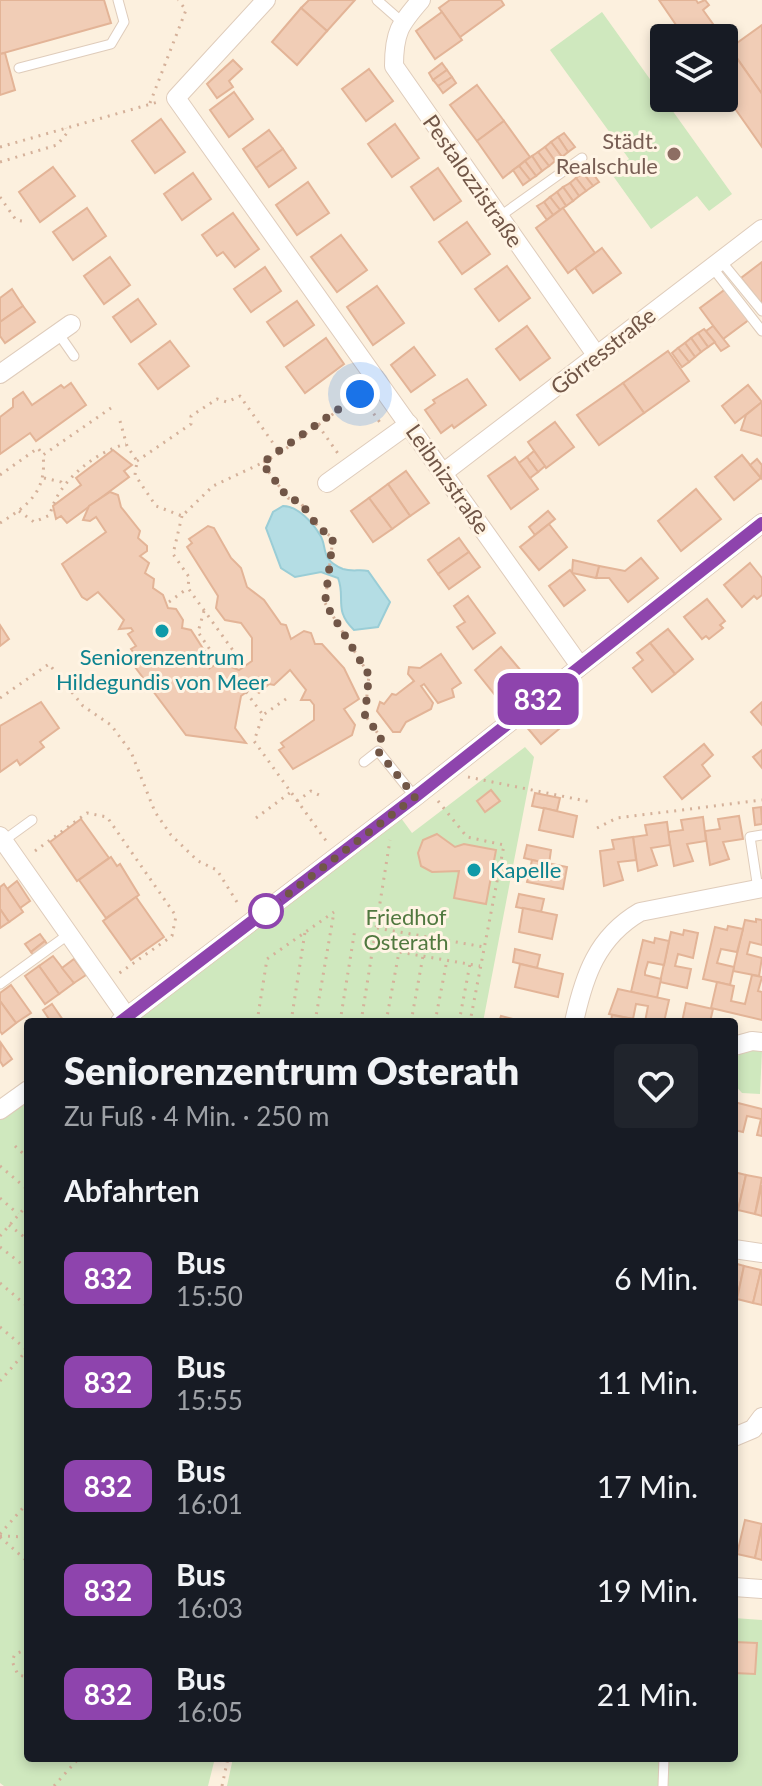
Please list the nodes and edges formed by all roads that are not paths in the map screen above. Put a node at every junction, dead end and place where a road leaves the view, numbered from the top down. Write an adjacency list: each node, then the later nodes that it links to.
1 (118, 0): 6 (lane)
2 (266, 0): 17 (street, Leibnizstraße)
3 (377, 0): 5 (lane)
4 (421, 0): 5 (street, Pestalozzistraße)
5 (402, 22): 8 (street, Pestalozzistraße)
6 (19, 68)
7 (582, 158): 8 (lane)
8 (499, 217): 15 (street, Pestalozzistraße)
9 (762, 229): 10 (street, Görresstraße)
10 (717, 264): 11 (lane); 13 (lane); 15 (street, Görresstraße)
11 (762, 311)
12 (65, 328): 14 (lane); 16 (street)
13 (762, 331)
14 (74, 356)
15 (597, 356): 18 (street, Görresstraße)
16 (2, 367)
17 (409, 424): 18 (street, Leibnizstraße); 19 (street)
18 (443, 473): 21 (street, Leibnizstraße)
19 (327, 483)
20 (762, 523): 21 (street)
21 (580, 666): 23 (street)
22 (364, 762): 23 (lane)
23 (421, 792): 33 (street)
24 (32, 820): 26 (lane)
25 (762, 835): 29 (lane)
26 (2, 838): 27 (street)
27 (17, 860): 28 (street); 30 (street)
28 (0, 869)
29 (760, 889): 34 (street)
30 (69, 934): 31 (lane); 32 (street)
31 (0, 984)
32 (123, 1018)
33 (127, 1018)
34 (575, 1018)
35 (762, 1042): 36 (street)
36 (738, 1045)
37 (24, 1093): 38 (street)
38 (0, 1110)
39 (738, 1250): 40 (street)
40 (762, 1253)
41 (762, 1417): 42 (street)
42 (738, 1435)
43 (738, 1587): 44 (street)
44 (762, 1589)
45 (664, 1762): 46 (lane)
46 (663, 1786)

